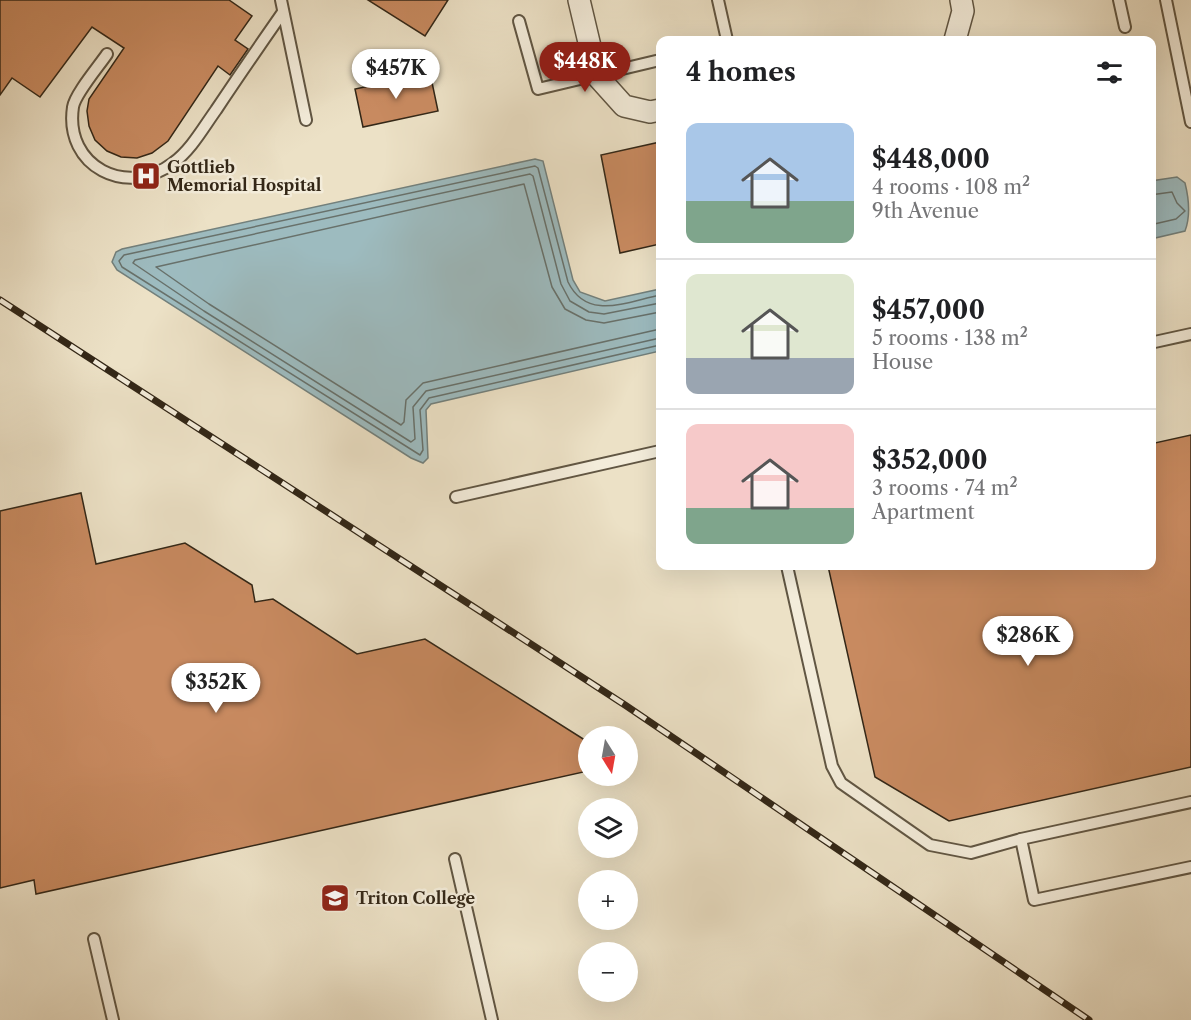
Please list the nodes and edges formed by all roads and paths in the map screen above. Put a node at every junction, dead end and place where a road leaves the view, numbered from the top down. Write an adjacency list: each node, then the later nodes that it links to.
1 (281, 0): 7 (lane)
2 (579, 0): 14 (street)
3 (718, 0): 10 (lane)
4 (961, 0): 11 (street)
5 (1119, 0): 9 (lane)
6 (1166, 0): 17 (lane)
7 (283, 12): 12 (lane); 16 (lane)
8 (519, 21): 14 (lane)
9 (1125, 27)
10 (726, 36)
11 (956, 36)
12 (107, 54)
13 (656, 61): 14 (lane)
14 (597, 76): 15 (street)
15 (656, 111)
16 (306, 120)
17 (1191, 122)
18 (1191, 334): 19 (lane)
19 (1156, 342)
20 (656, 453): 21 (lane)
21 (456, 497)
22 (788, 570): 24 (lane)
23 (1191, 802): 24 (lane)
24 (1020, 839): 26 (lane)
25 (455, 859): 29 (lane)
26 (1191, 867)
27 (94, 939): 28 (lane)
28 (113, 1020)
29 (492, 1020)

